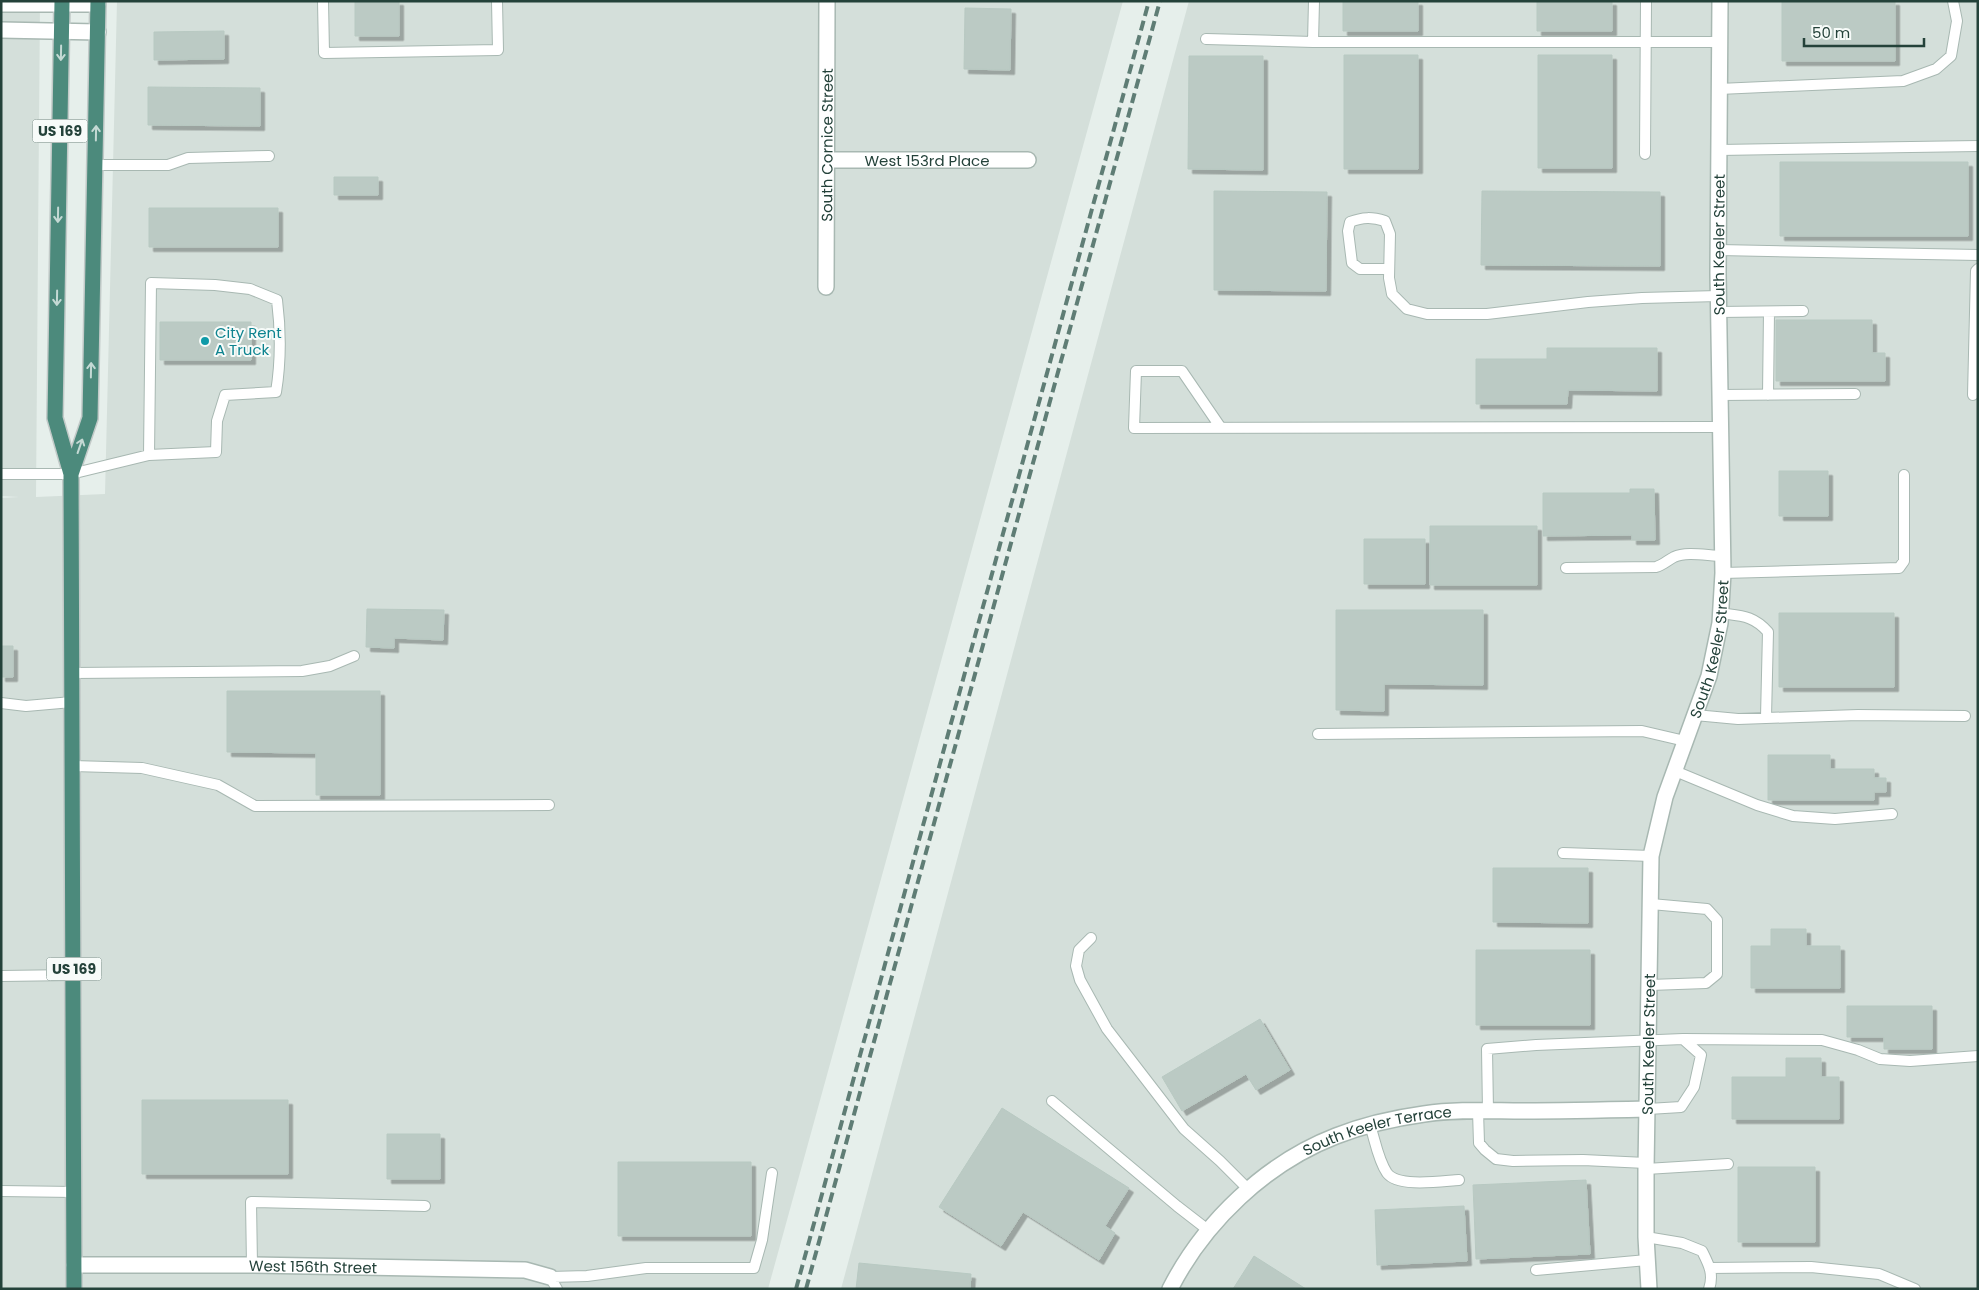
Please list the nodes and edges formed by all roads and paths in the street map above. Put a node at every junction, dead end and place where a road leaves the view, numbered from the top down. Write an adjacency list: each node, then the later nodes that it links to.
1 (323, 1): 2 (lane)
2 (496, 1)
3 (827, 1): 23 (street, South Cornice Street)
4 (1314, 1): 15 (lane)
5 (1646, 1): 16 (lane)
6 (1720, 1): 17 (street, South Keeler Street)
7 (1953, 1): 18 (lane)
8 (62, 2): 9 (street); 10 (street); 12 (highway, US 169)
9 (98, 2): 13 (highway, US 169)
10 (1, 4)
11 (1, 30): 12 (street)
12 (62, 32): 13 (street); 43 (highway, US 169, one-way to 43)
13 (98, 32): 25 (highway, US 169, one-way to 13)
14 (1206, 39): 15 (lane)
15 (1314, 42): 16 (lane)
16 (1646, 42): 17 (lane); 21 (lane)
17 (1718, 42): 18 (street, South Keeler Street)
18 (1719, 89): 20 (street, South Keeler Street)
19 (1978, 146): 20 (lane)
20 (1719, 150): 26 (street, South Keeler Street)
21 (1645, 154)
22 (269, 156): 25 (lane)
23 (827, 160): 24 (street, West 153rd Place); 30 (street, South Cornice Street)
24 (1028, 160)
25 (95, 165): 43 (highway, US 169, one-way to 25)
26 (1719, 250): 27 (lane); 31 (street, South Keeler Street)
27 (1978, 255)
28 (1389, 269): 28 (lane); 31 (lane)
29 (1978, 269): 38 (lane)
30 (826, 287)
31 (1718, 296): 33 (street, South Keeler Street)
32 (1803, 311): 34 (lane)
33 (1719, 312): 34 (lane); 36 (street, South Keeler Street)
34 (1769, 312): 37 (lane)
35 (1855, 394): 37 (lane)
36 (1720, 395): 37 (lane); 39 (street, South Keeler Street)
37 (1768, 395)
38 (1973, 395)
39 (1720, 427): 40 (lane); 45 (street, South Keeler Street)
40 (1221, 428): 40 (lane)
41 (149, 455): 41 (lane); 43 (lane)
42 (1, 474): 43 (lane)
43 (71, 474): 50 (highway, US 169)
44 (1904, 475): 47 (lane)
45 (1722, 556): 46 (lane); 47 (street, South Keeler Street)
46 (1566, 568)
47 (1722, 573): 48 (street, South Keeler Street)
48 (1720, 613): 53 (street, South Keeler Street); 55 (lane)
49 (354, 656): 50 (lane)
50 (72, 673): 51 (highway, US 169)
51 (72, 702): 52 (lane); 58 (highway, US 169)
52 (1, 703)
53 (1695, 715): 55 (lane); 57 (street, South Keeler Street)
54 (1965, 716): 55 (lane)
55 (1766, 718)
56 (1318, 734): 57 (lane)
57 (1685, 741): 59 (street, South Keeler Street)
58 (73, 766): 60 (lane); 66 (highway, US 169)
59 (1675, 771): 61 (lane); 63 (street, South Keeler Street)
60 (549, 805)
61 (1892, 814)
62 (1563, 853): 63 (lane)
63 (1651, 856): 64 (street, South Keeler Street)
64 (1651, 904): 68 (street, South Keeler Street); 68 (lane)
65 (1091, 938): 80 (lane)
66 (74, 975): 67 (lane); 82 (highway, US 169)
67 (1, 976)
68 (1650, 984): 70 (street, South Keeler Street)
69 (1683, 1039): 70 (lane); 71 (lane); 73 (lane)
70 (1649, 1041): 73 (street, South Keeler Street); 74 (lane)
71 (1978, 1056)
72 (1052, 1101): 84 (lane)
73 (1648, 1109): 74 (street, South Keeler Terrace); 77 (street, South Keeler Street)
74 (1483, 1111): 75 (street, South Keeler Terrace); 77 (lane)
75 (1370, 1125): 79 (lane); 80 (street, South Keeler Terrace)
76 (1728, 1164): 77 (lane)
77 (1646, 1166): 85 (street, South Keeler Street)
78 (772, 1174): 91 (lane)
79 (1459, 1180)
80 (1249, 1190): 84 (street, South Keeler Terrace)
81 (1, 1191): 82 (lane)
82 (74, 1192): 88 (highway, US 169)
83 (425, 1206): 87 (lane)
84 (1208, 1230): 93 (street, South Keeler Terrace)
85 (1646, 1237): 86 (street, South Keeler Street); 89 (lane)
86 (1647, 1260): 90 (lane); 94 (street, South Keeler Street)
87 (252, 1265): 88 (street, West 156th Street); 91 (street, West 156th Street)
88 (74, 1266): 92 (highway, US 169)
89 (1710, 1268): 95 (lane); 96 (lane)
90 (1536, 1270)
91 (554, 1283)
92 (74, 1289)
93 (1170, 1289)
94 (1648, 1289)
95 (1709, 1289)
96 (1915, 1289)

